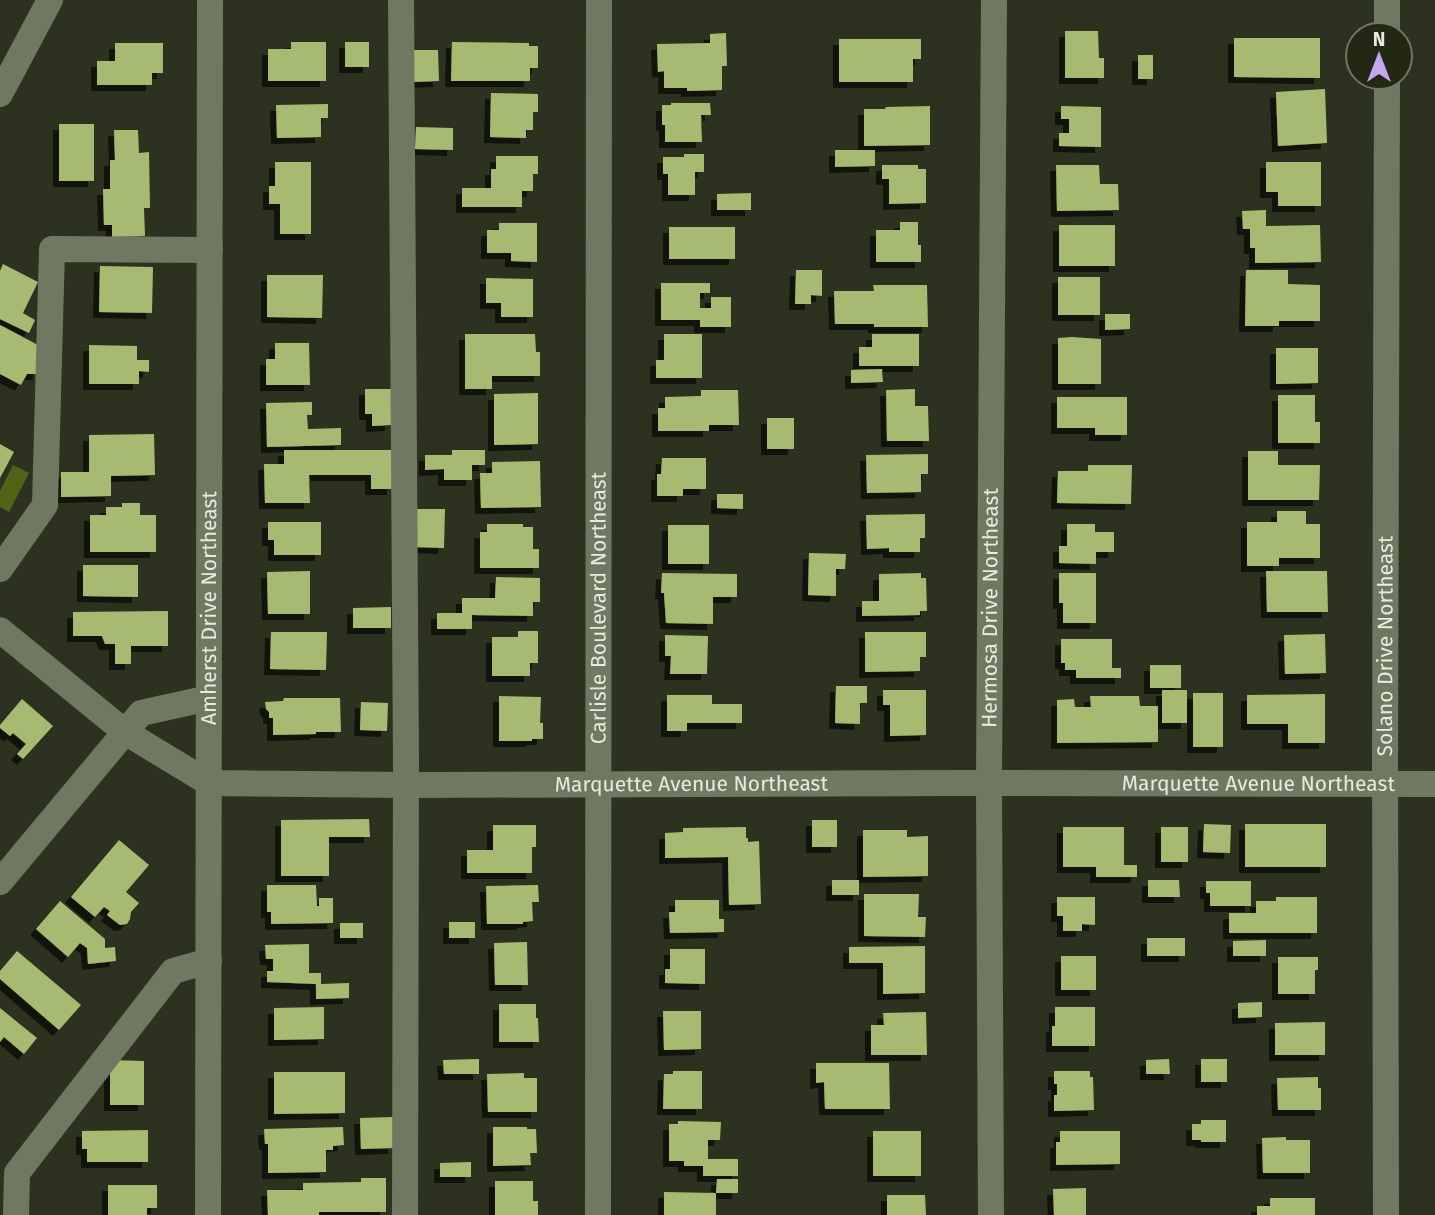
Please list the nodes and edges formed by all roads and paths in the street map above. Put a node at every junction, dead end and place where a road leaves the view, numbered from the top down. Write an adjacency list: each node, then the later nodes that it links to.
1 (50, 0): 9 (street)
2 (210, 0): 10 (street, Amherst Drive Northeast)
3 (401, 0): 20 (street)
4 (598, 0): 17 (street, Carlisle Boulevard Northeast)
5 (994, 0): 16 (street, Hermosa Drive Northeast)
6 (1387, 0): 7 (street)
7 (1387, 21)
8 (1387, 91): 18 (street, Solano Drive Northeast)
9 (0, 94)
10 (210, 250): 11 (street); 13 (street, Amherst Drive Northeast)
11 (0, 569)
12 (0, 630): 14 (street)
13 (209, 698): 14 (street); 15 (street, Amherst Drive Northeast)
14 (125, 732): 15 (street); 21 (street)
15 (209, 783): 20 (street, Marquette Avenue Northeast); 22 (street, Amherst Drive Northeast)
16 (989, 783): 17 (street, Marquette Avenue Northeast); 18 (street, Marquette Avenue Northeast); 27 (street, Hermosa Drive Northeast)
17 (598, 784): 20 (street, Marquette Avenue Northeast); 26 (street, Carlisle Boulevard Northeast)
18 (1385, 784): 19 (street, Marquette Avenue Northeast); 28 (street, Solano Drive Northeast)
19 (1435, 784)
20 (406, 785): 25 (street)
21 (0, 882)
22 (209, 961): 23 (street); 24 (street, Amherst Drive Northeast)
23 (16, 1215)
24 (208, 1215)
25 (405, 1215)
26 (598, 1215)
27 (991, 1215)
28 (1386, 1215)

